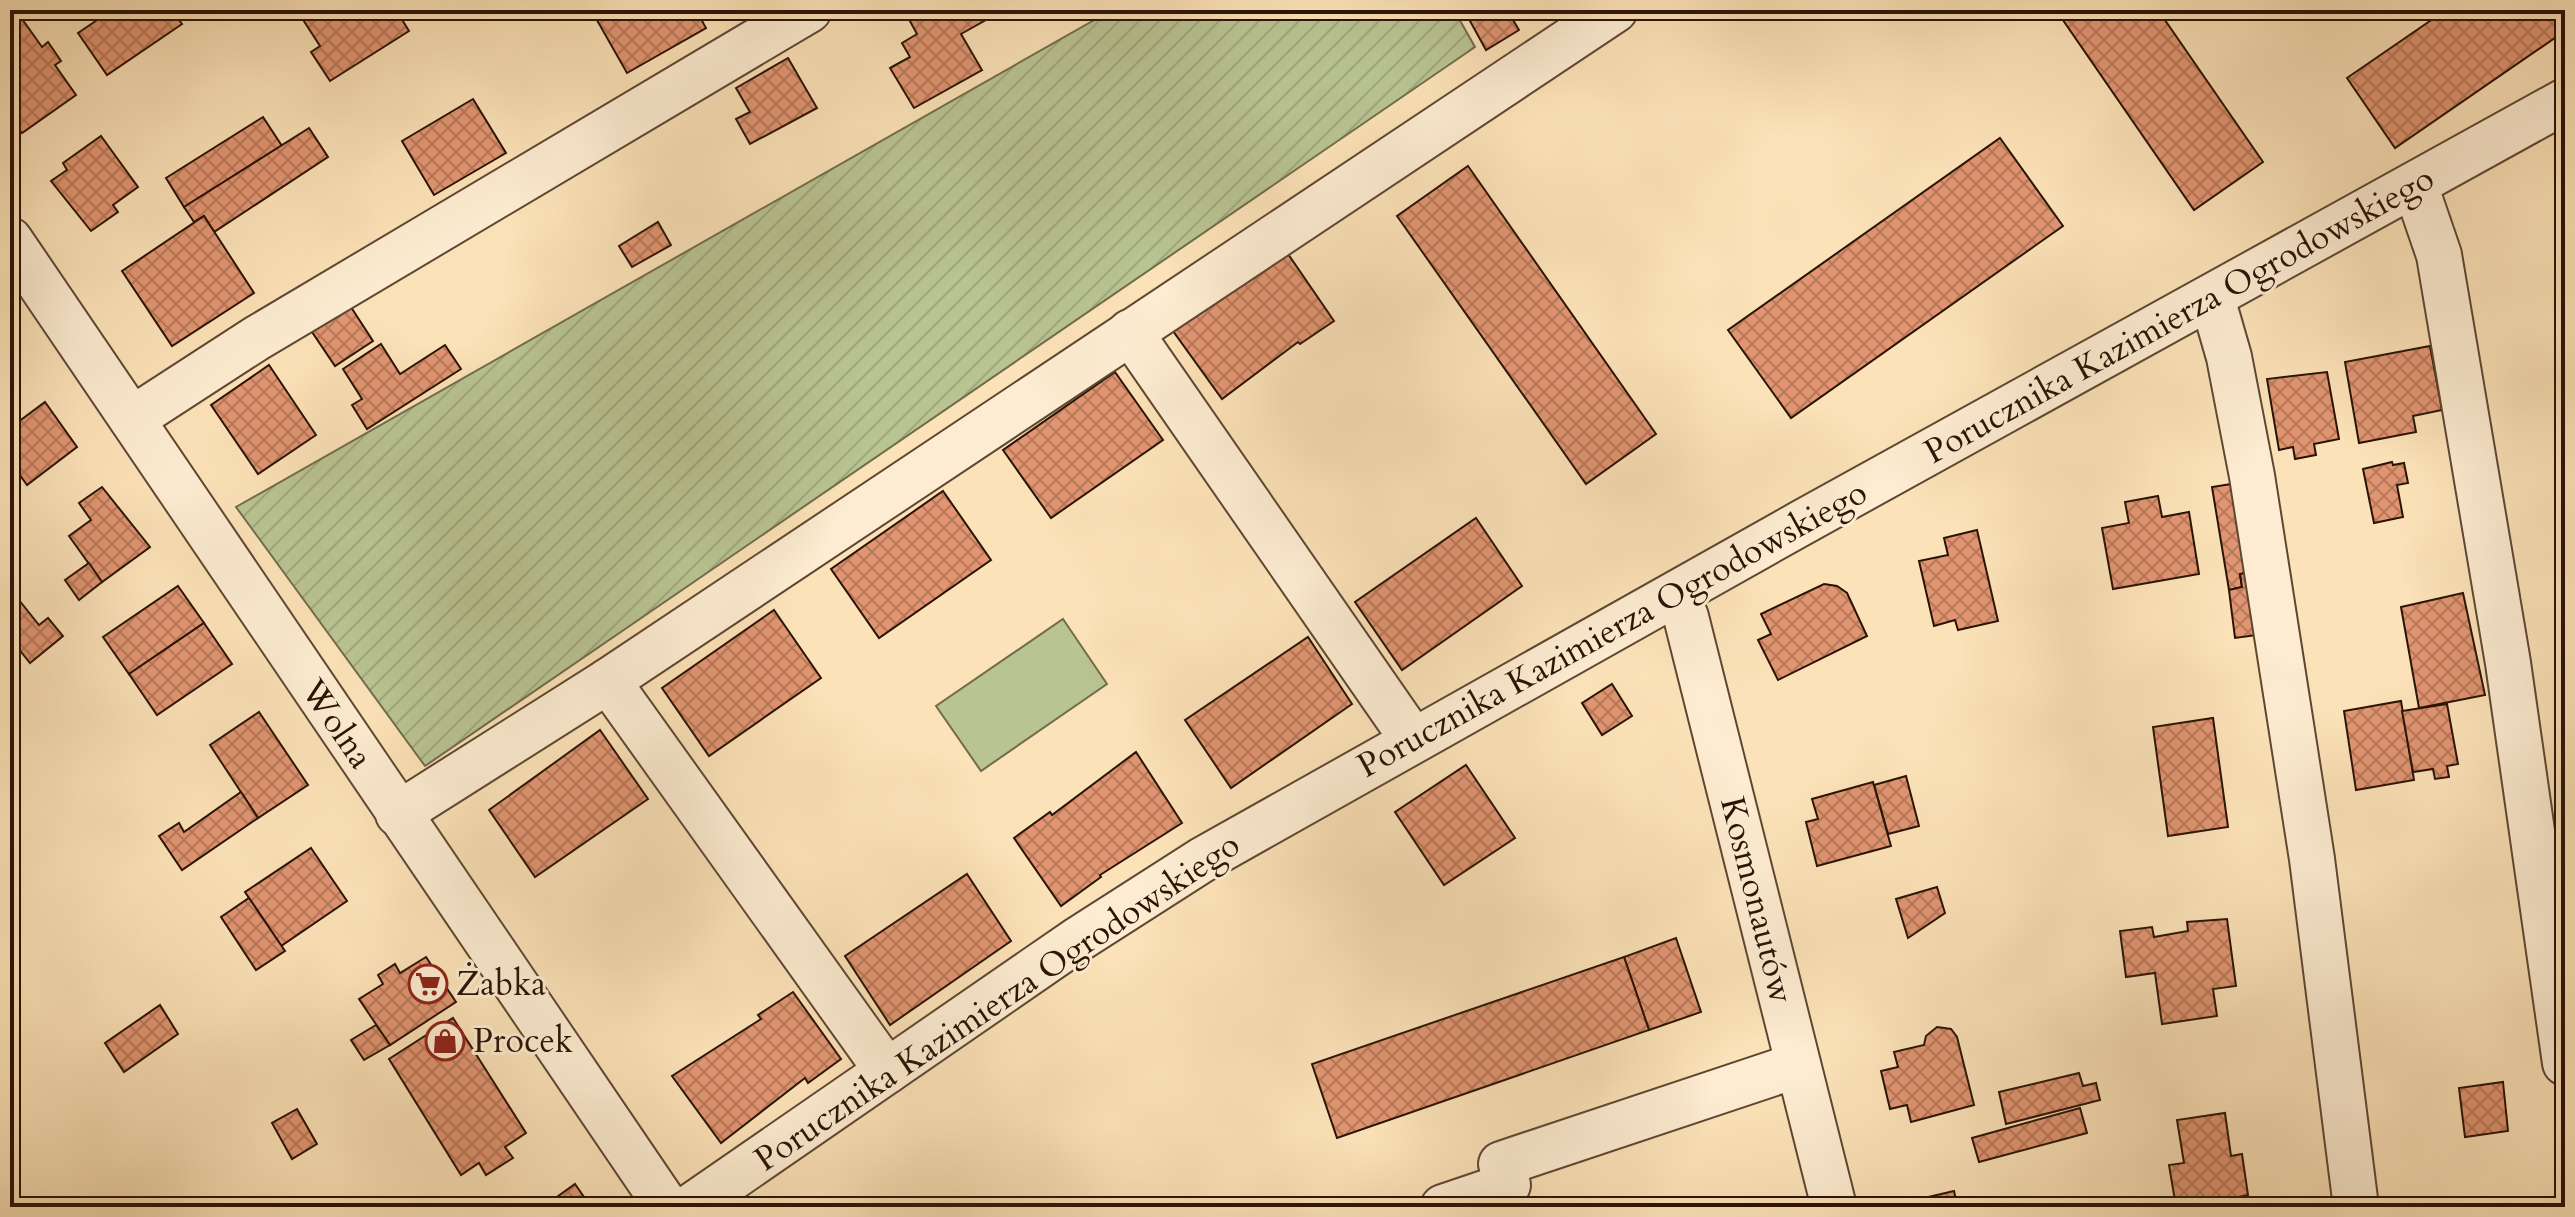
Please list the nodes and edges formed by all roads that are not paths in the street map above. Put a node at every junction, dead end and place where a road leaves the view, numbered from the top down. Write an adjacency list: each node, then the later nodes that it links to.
1 (809, 10): 8 (street)
2 (1615, 10): 7 (street)
3 (2565, 101): 4 (street, Porucznika Kazimierza Ogrodowskiego)
4 (2415, 185): 6 (street, Porucznika Kazimierza Ogrodowskiego); 13 (street)
5 (10, 240): 8 (street, Wolna)
6 (2212, 298): 9 (street, Porucznika Kazimierza Ogrodowskiego); 20 (street)
7 (1130, 332): 10 (street); 11 (street)
8 (132, 419): 12 (street, Wolna)
9 (1676, 594): 11 (street, Porucznika Kazimierza Ogrodowskiego); 14 (street, Kosmonautów)
10 (608, 681): 12 (street); 15 (street)
11 (1413, 740): 15 (street, Porucznika Kazimierza Ogrodowskiego)
12 (398, 814): 16 (street, Wolna)
13 (2565, 1063)
14 (1798, 1065): 18 (street); 19 (street, Kosmonautów)
15 (887, 1071): 17 (street, Porucznika Kazimierza Ogrodowskiego)
16 (667, 1207)
17 (690, 1207)
18 (1443, 1207)
19 (1834, 1207)
20 (2356, 1207)

